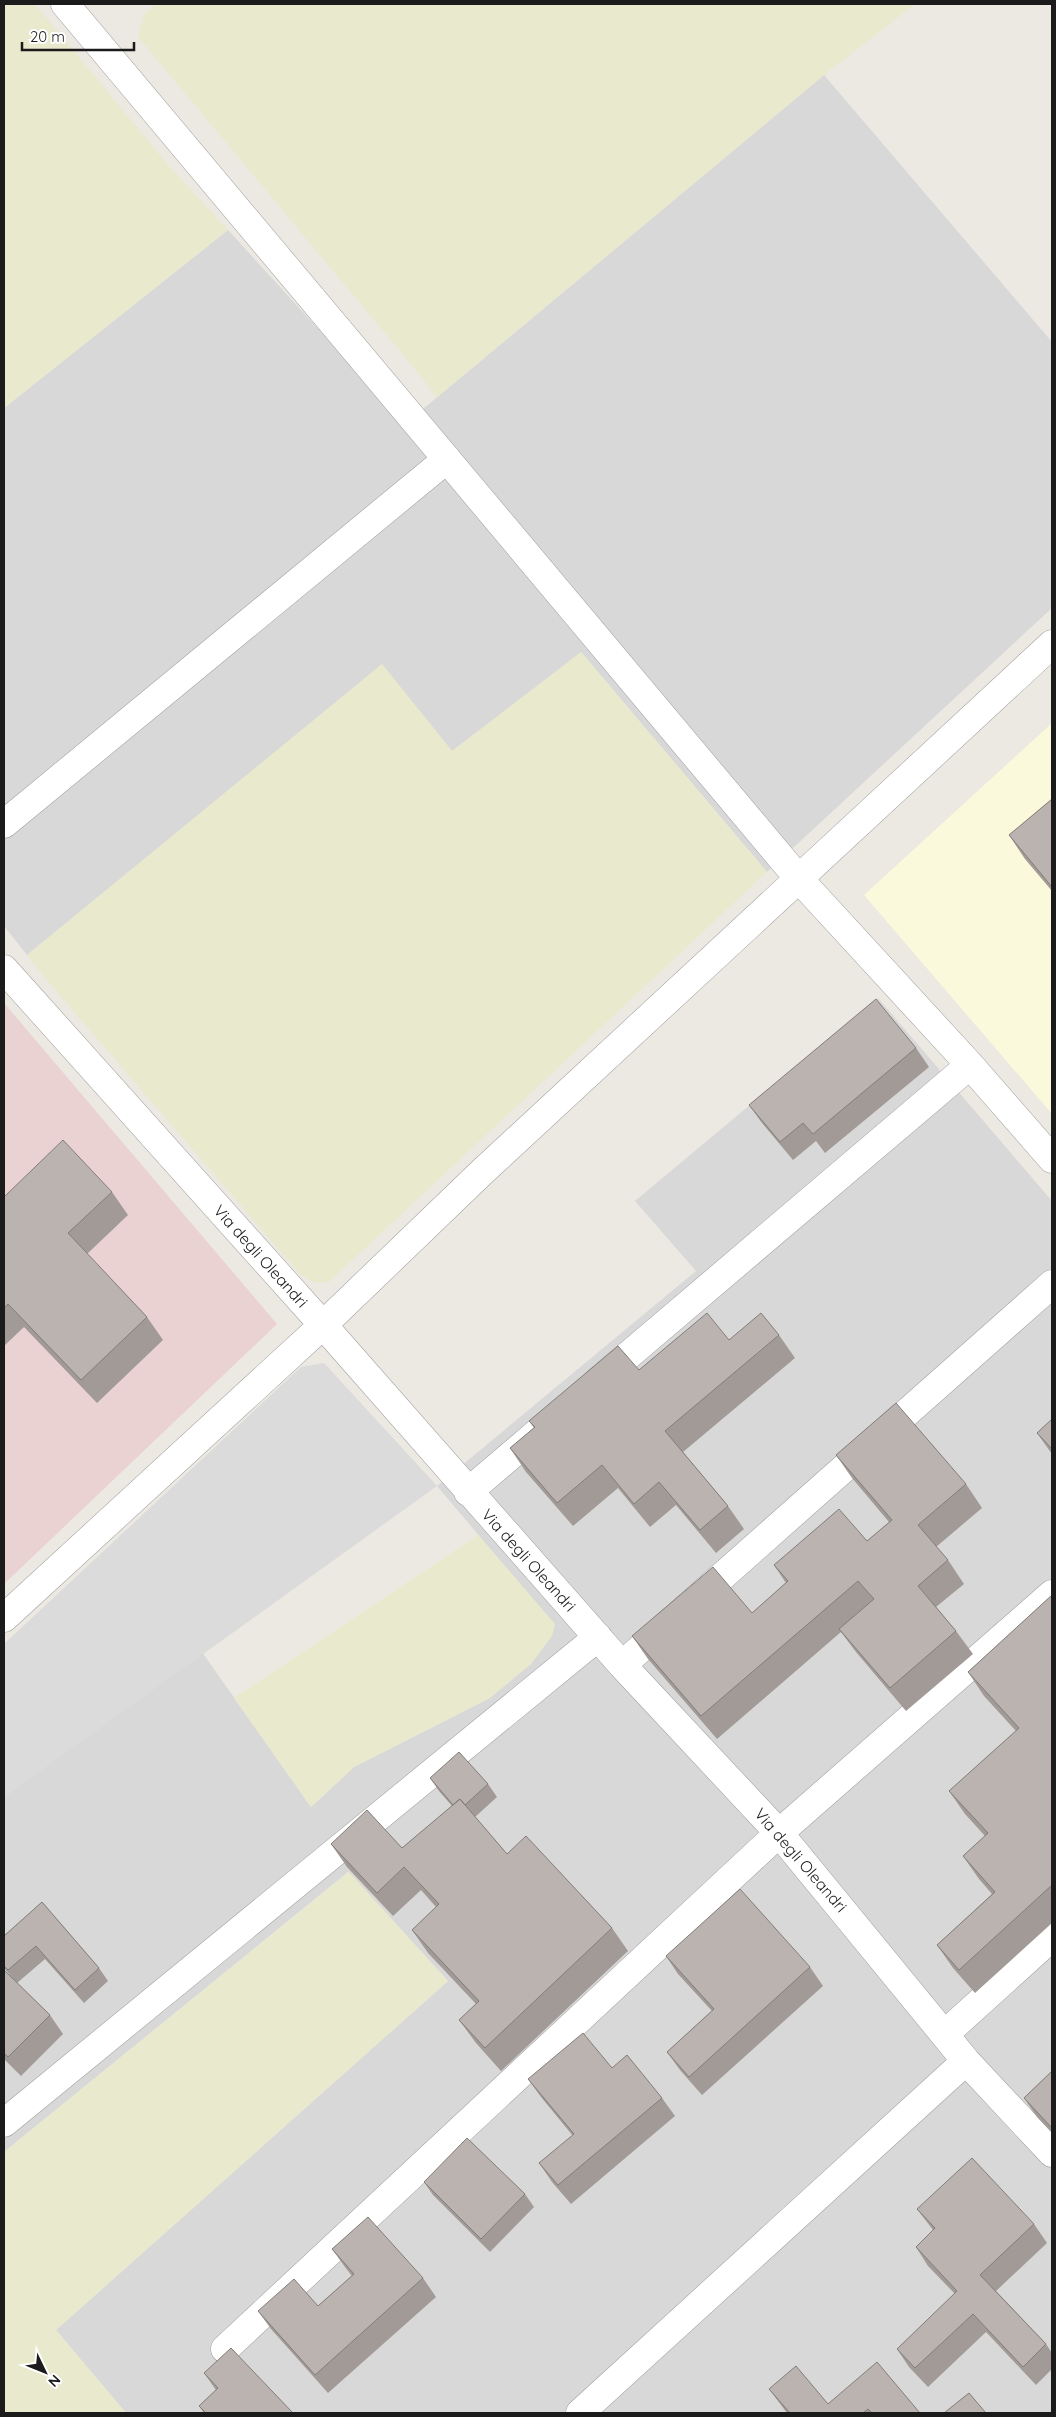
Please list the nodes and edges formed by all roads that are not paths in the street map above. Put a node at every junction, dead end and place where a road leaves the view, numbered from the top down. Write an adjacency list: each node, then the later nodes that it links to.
1 (65, 4): 2 (street)
2 (448, 460): 4 (street); 5 (street)
3 (1052, 644): 5 (street)
4 (4, 824)
5 (799, 879): 7 (street); 10 (street)
6 (4, 969): 10 (street, Via degli Oleandri)
7 (970, 1064): 8 (street); 11 (street)
8 (1052, 1159)
9 (1052, 1284): 17 (street)
10 (323, 1325): 13 (street, Via degli Oleandri); 15 (street)
11 (582, 1395)
12 (560, 1414): 13 (street)
13 (468, 1492): 16 (street, Via degli Oleandri)
14 (1052, 1594): 18 (street)
15 (4, 1618)
16 (598, 1637): 17 (street, Via degli Oleandri); 22 (street)
17 (622, 1664): 18 (street, Via degli Oleandri)
18 (780, 1833): 20 (street, Via degli Oleandri); 24 (street)
19 (1052, 1937): 20 (street)
20 (946, 2033): 21 (street, Via degli Oleandri)
21 (966, 2061): 23 (street, Via degli Oleandri); 25 (street)
22 (4, 2123)
23 (1052, 2153)
24 (225, 2350)
25 (580, 2413)

